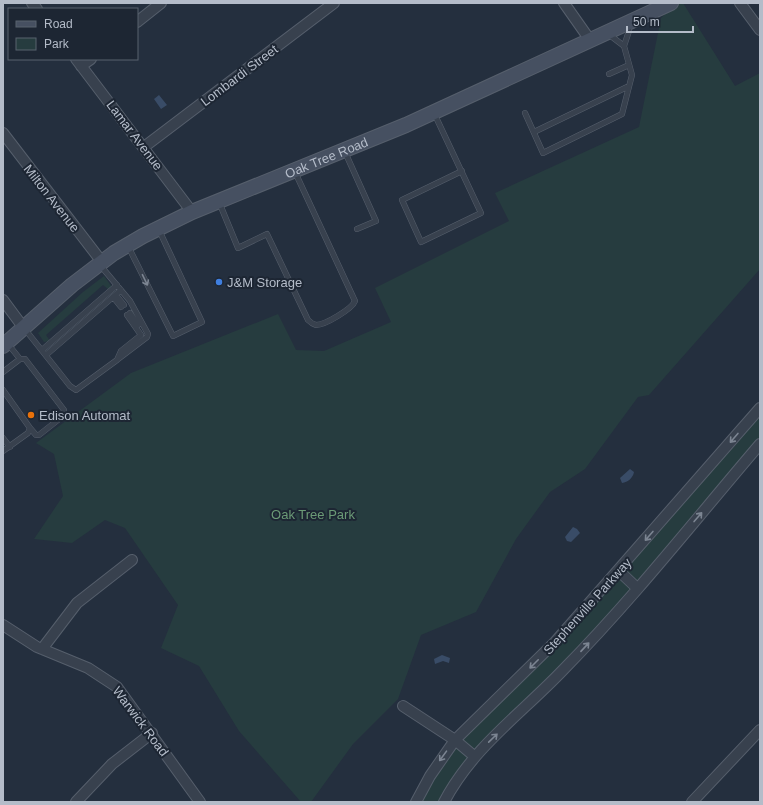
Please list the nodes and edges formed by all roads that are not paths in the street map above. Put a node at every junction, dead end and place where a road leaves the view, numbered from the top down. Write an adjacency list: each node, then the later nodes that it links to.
1 (161, 3): 6 (street)
2 (334, 3): 20 (street, Lombardi Street)
3 (564, 3): 10 (street)
4 (671, 3): 7 (main road, Oak Tree Road)
5 (740, 3): 8 (street)
6 (138, 21)
7 (627, 23): 9 (main road, Oak Tree Road); 11 (lane)
8 (760, 30)
9 (607, 32): 10 (main road, Oak Tree Road); 11 (lane)
10 (590, 40): 16 (main road, Oak Tree Road)
11 (624, 46): 13 (lane)
12 (78, 63): 20 (street, Lamar Avenue)
13 (629, 65): 14 (lane); 15 (lane)
14 (609, 74)
15 (627, 87): 18 (lane); 18 (lane)
16 (434, 113): 21 (main road, Oak Tree Road); 23 (lane)
17 (525, 113): 18 (lane)
18 (534, 132)
19 (3, 133): 29 (street, Milton Avenue)
20 (144, 147): 25 (street, Lamar Avenue)
21 (345, 151): 22 (main road, Oak Tree Road); 27 (lane)
22 (294, 171): 24 (main road, Oak Tree Road); 24 (lane)
23 (462, 171): 23 (lane)
24 (219, 202): 25 (main road, Oak Tree Road)
25 (192, 212): 26 (main road, Oak Tree Road)
26 (158, 228): 28 (main road, Oak Tree Road); 28 (lane, one-way to 26)
27 (356, 229)
28 (127, 245): 29 (main road, Oak Tree Road)
29 (100, 263): 30 (lane); 36 (main road, Oak Tree Road)
30 (117, 285): 31 (lane); 38 (lane)
31 (121, 290): 32 (lane); 41 (lane)
32 (114, 296): 34 (lane); 39 (lane)
33 (3, 300): 36 (street)
34 (122, 306)
35 (129, 314): 41 (lane)
36 (24, 327): 37 (main road, Oak Tree Road); 38 (lane)
37 (5, 344): 40 (lane)
38 (42, 350): 39 (lane)
39 (46, 355): 41 (lane)
40 (20, 359): 42 (lane); 45 (lane)
41 (117, 360)
42 (3, 372)
43 (3, 390): 45 (lane)
44 (760, 408): 51 (street, Stephenville Parkway, one-way to 51)
45 (30, 428): 48 (lane)
46 (3, 438): 48 (lane)
47 (760, 444): 52 (street, Stephenville Parkway, one-way to 47)
48 (10, 447): 49 (lane)
49 (3, 452)
50 (132, 560): 54 (street)
51 (619, 571): 52 (street); 58 (street, Stephenville Parkway, one-way to 58)
52 (637, 588): 59 (street, Stephenville Parkway, one-way to 52)
53 (3, 625): 54 (street, Warwick Road)
54 (42, 649): 57 (street, Warwick Road)
55 (402, 706): 58 (street)
56 (760, 730): 64 (street)
57 (152, 733): 60 (street); 61 (street, Warwick Road)
58 (455, 740): 59 (street); 62 (street, Stephenville Parkway, one-way to 62)
59 (474, 756): 63 (street, Stephenville Parkway)
60 (76, 802)
61 (200, 802)
62 (416, 802)
63 (444, 802)
64 (692, 802)

